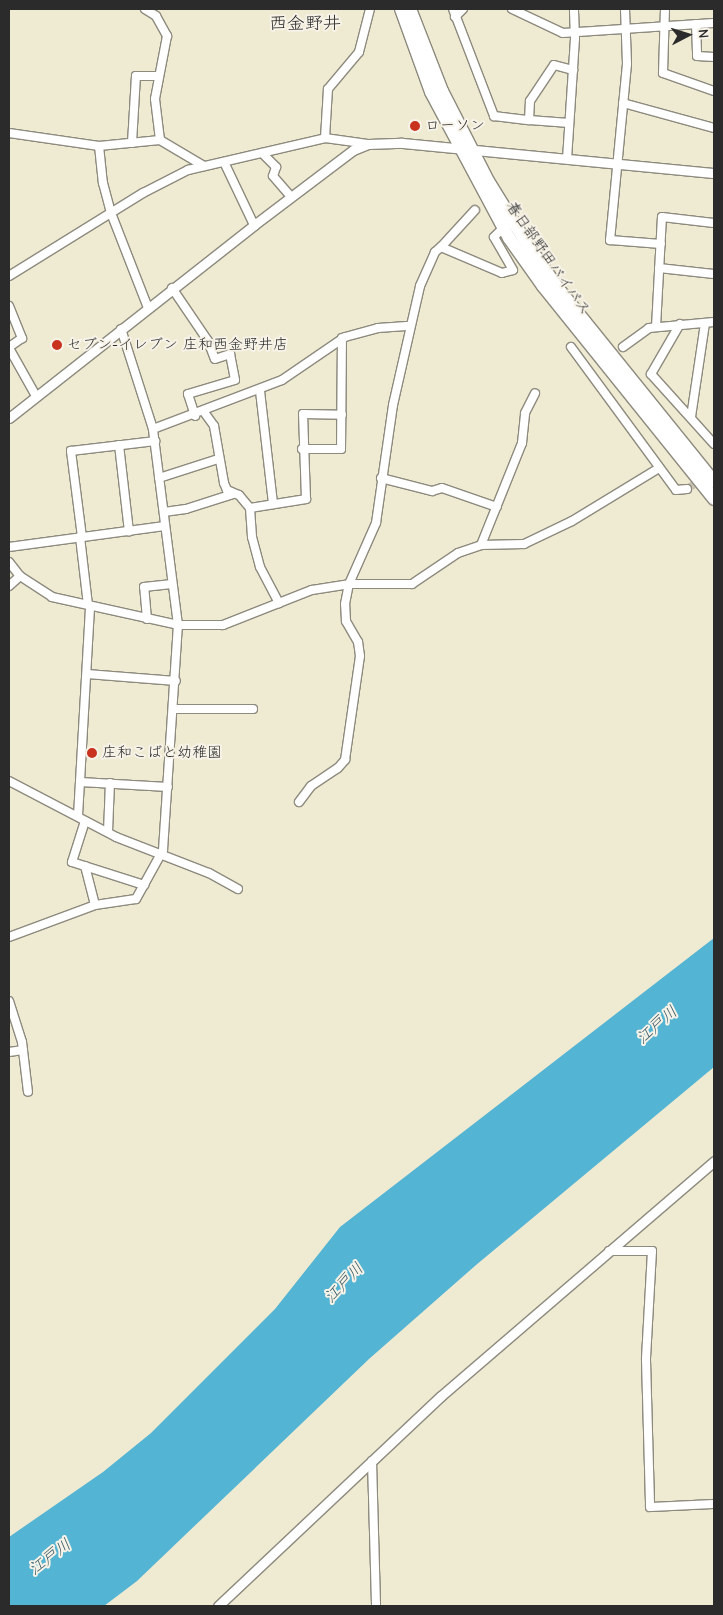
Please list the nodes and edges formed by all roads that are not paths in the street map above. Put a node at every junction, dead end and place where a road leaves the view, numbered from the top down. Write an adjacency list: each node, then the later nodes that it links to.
1 (145, 9): 19 (street)
2 (370, 9): 26 (street)
3 (401, 9): 31 (highway, 春日部野田バイパス)
4 (410, 9): 32 (highway, 春日部野田バイパス)
5 (463, 9): 11 (street)
6 (512, 9): 10 (street)
7 (574, 9): 16 (street)
8 (626, 9): 15 (street)
9 (665, 9): 14 (street)
10 (530, 12): 16 (street)
11 (454, 13): 22 (street)
12 (714, 23): 13 (street)
13 (696, 24): 14 (street); 17 (street)
14 (666, 26): 15 (street); 20 (street)
15 (627, 29): 16 (street); 21 (street)
16 (575, 33): 18 (street)
17 (714, 57)
18 (573, 70): 22 (street); 23 (street)
19 (158, 76): 27 (street); 28 (street)
20 (714, 91)
21 (623, 103): 24 (street); 36 (street)
22 (529, 120): 23 (street)
23 (570, 123): 34 (street)
24 (714, 128)
25 (9, 133): 30 (street)
26 (325, 138): 29 (street); 33 (street)
27 (160, 140): 28 (street); 37 (street)
28 (132, 144): 30 (street)
29 (368, 144): 31 (street); 39 (street)
30 (99, 146): 41 (street)
31 (459, 149): 32 (street); 44 (highway, 春日部野田バイパス)
32 (472, 150): 34 (street); 80 (highway, 春日部野田バイパス)
33 (262, 153): 35 (street); 39 (street)
34 (567, 159): 36 (street)
35 (224, 162): 37 (street); 43 (street)
36 (618, 164): 38 (street); 45 (street)
37 (204, 166): 41 (street)
38 (714, 173)
39 (291, 197): 43 (street)
40 (475, 210): 46 (street)
41 (111, 213): 49 (street); 52 (street)
42 (714, 223): 45 (street)
43 (254, 224): 50 (street)
44 (503, 228): 46 (street); 83 (highway, 春日部野田バイパス)
45 (661, 244): 47 (street)
46 (442, 247): 56 (street)
47 (659, 268): 48 (street); 57 (street)
48 (714, 274)
49 (9, 276)
50 (172, 288): 52 (street); 68 (street)
51 (9, 306): 62 (street)
52 (148, 308): 58 (street)
53 (705, 322): 54 (street); 55 (street); 69 (street)
54 (714, 322)
55 (680, 324): 57 (street); 69 (street)
56 (410, 326): 59 (street); 79 (street)
57 (656, 327): 61 (street)
58 (121, 329): 65 (street); 71 (street)
59 (342, 338): 63 (street); 67 (street)
60 (571, 347): 77 (street)
61 (623, 347)
62 (9, 348): 65 (street)
63 (260, 391): 66 (street); 84 (street)
64 (536, 393): 85 (street)
65 (36, 396): 70 (street)
66 (204, 412): 68 (street); 76 (street)
67 (342, 415): 75 (street); 75 (street)
68 (195, 416): 71 (street)
69 (691, 417): 73 (street)
70 (9, 418)
71 (153, 429): 72 (street)
72 (155, 441): 74 (street); 78 (street)
73 (714, 444)
74 (119, 445): 89 (street); 90 (street)
75 (302, 449): 84 (street)
76 (218, 459): 78 (street); 82 (street)
77 (660, 468): 81 (street); 91 (street)
78 (159, 478): 87 (street)
79 (381, 478): 85 (street); 96 (street)
80 (714, 482)
81 (687, 489)
82 (233, 494): 86 (street); 87 (street)
83 (714, 499)
84 (273, 504): 86 (street)
85 (497, 507): 91 (street)
86 (250, 508): 98 (street)
87 (164, 512): 88 (street)
88 (165, 526): 89 (street); 95 (street)
89 (129, 531): 90 (street)
90 (81, 537): 92 (street); 99 (street)
91 (481, 545): 96 (street)
92 (9, 547)
93 (9, 562): 94 (street)
94 (20, 576): 97 (street); 99 (street)
95 (172, 584): 100 (street); 101 (street)
96 (349, 584): 98 (street); 110 (street)
97 (9, 586)
98 (279, 603): 101 (street)
99 (89, 606): 100 (street); 102 (street)
100 (147, 619): 101 (street)
101 (178, 625): 103 (street)
102 (87, 674): 103 (street); 107 (street)
103 (176, 680): 104 (street)
104 (173, 709): 105 (street); 109 (street)
105 (252, 709)
106 (9, 781): 111 (street)
107 (80, 782): 108 (street); 111 (street)
108 (110, 784): 109 (street); 113 (street)
109 (168, 787): 114 (street)
110 (299, 802)
111 (78, 816): 112 (street)
112 (85, 821): 113 (street); 115 (street)
113 (108, 832): 114 (street)
114 (161, 856): 116 (street); 117 (street)
115 (85, 866): 116 (street); 118 (street)
116 (144, 885): 118 (street)
117 (238, 889)
118 (95, 905): 119 (street)
119 (9, 937)
120 (9, 1001): 121 (street)
121 (11, 1016): 122 (street)
122 (23, 1050): 123 (street); 124 (street)
123 (9, 1052)
124 (28, 1092)
125 (714, 1161): 126 (street)
126 (609, 1251): 127 (street); 128 (street)
127 (372, 1462): 129 (street); 130 (street)
128 (714, 1504)
129 (218, 1606)
130 (376, 1606)

